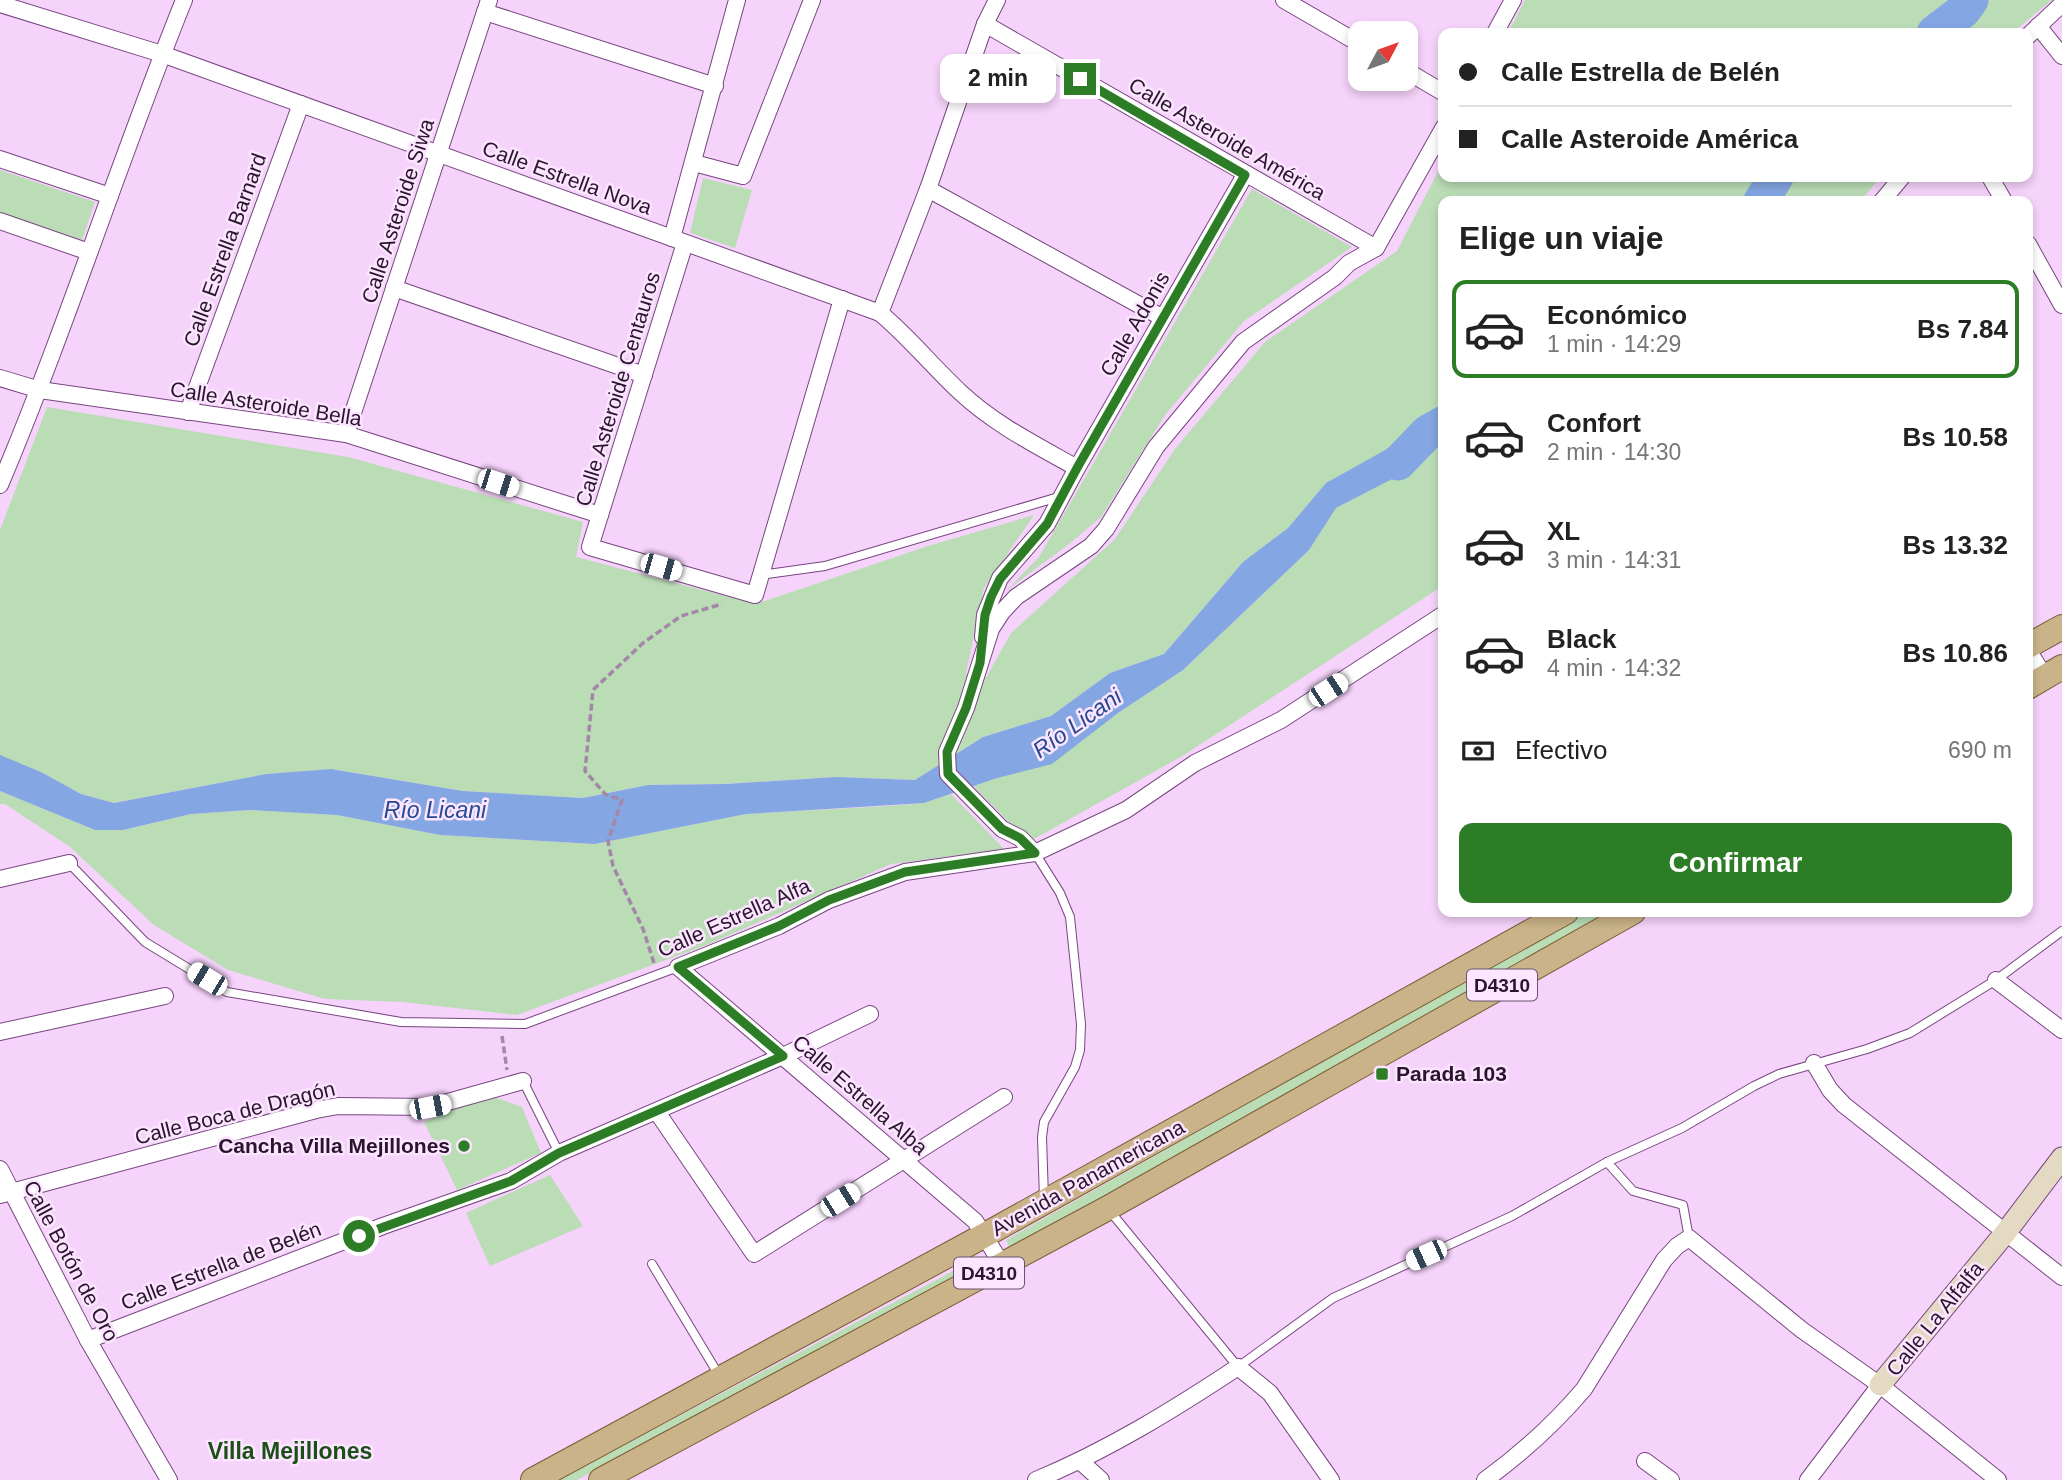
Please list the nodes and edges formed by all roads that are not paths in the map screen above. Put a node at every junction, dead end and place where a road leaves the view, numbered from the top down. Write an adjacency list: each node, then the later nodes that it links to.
1 (184, 0): 14 (street)
2 (737, 0): 17 (street, Calle Asteroide Centauros)
3 (812, 0): 23 (street)
4 (997, 0): 10 (street)
5 (1284, 0): 13 (street)
6 (1513, 0): 11 (street)
7 (0, 4): 14 (street, Calle Estrella Nova)
8 (2062, 4): 12 (street)
9 (487, 6): 17 (street); 21 (street, Calle Asteroide Siwa)
10 (985, 24): 24 (street, Calle Asteroide América); 26 (street)
11 (1498, 28)
12 (2033, 31): 15 (street)
13 (1348, 37)
14 (162, 54): 19 (street, Calle Estrella Nova); 27 (street)
15 (2062, 56)
16 (1418, 78): 18 (street)
17 (715, 86): 23 (street, Calle Asteroide Centauros)
18 (1438, 89)
19 (301, 104): 21 (street, Calle Estrella Nova); 42 (street, Calle Estrella Barnard)
20 (1438, 138): 31 (street)
21 (439, 153): 30 (street, Calle Estrella Nova); 34 (street, Calle Asteroide Siwa)
22 (0, 159): 27 (street)
23 (694, 163): 30 (street, Calle Asteroide Centauros)
24 (1245, 175): 31 (street, Calle Asteroide América); 38 (street, Calle Adonis)
25 (1898, 182): 28 (street)
26 (928, 189): 37 (street); 38 (street)
27 (110, 196): 32 (street)
28 (1886, 196)
29 (0, 221): 32 (street)
30 (679, 241): 35 (street, Calle Estrella Nova); 39 (street, Calle Asteroide Centauros)
31 (1376, 248): 53 (street)
32 (89, 252): 41 (street)
33 (2033, 253): 36 (street)
34 (394, 288): 39 (street); 43 (street, Calle Asteroide Siwa)
35 (842, 299): 37 (street, Calle Estrella Nova); 48 (street)
36 (2062, 305)
37 (880, 313): 44 (street, Calle Estrella Nova)
38 (1163, 318): 44 (street, Calle Adonis)
39 (644, 375): 47 (street, Calle Asteroide Centauros)
40 (0, 378): 41 (street, Calle Asteroide Bella)
41 (40, 390): 42 (street, Calle Asteroide Bella); 45 (street)
42 (188, 412): 43 (street, Calle Asteroide Bella)
43 (346, 434): 47 (street, Calle Asteroide Bella)
44 (1077, 468): 46 (street, Calle Adonis)
45 (0, 485)
46 (1062, 495): 48 (lane); 53 (street, Calle Adonis)
47 (600, 515): 48 (street, Calle Asteroide Centauros)
48 (760, 575)
49 (1438, 618): 55 (street, Calle Estrella Alfa)
50 (2062, 627): 51 (main road)
51 (2033, 645)
52 (2033, 657): 54 (street)
53 (980, 663): 55 (street)
54 (2045, 677)
55 (1035, 853): 61 (street, Calle Estrella Alfa); 78 (lane)
56 (69, 863): 57 (street); 61 (lane, Calle Estrella Alfa)
57 (0, 879)
58 (1557, 917): 78 (main road, Avenida Panamericana / D4310)
59 (1624, 917): 79 (main road, Avenida Panamericana / D4310)
60 (2062, 931): 62 (lane)
61 (678, 967): 67 (street, Calle Estrella Alba)
62 (1996, 980): 65 (street); 68 (lane)
63 (165, 996): 66 (street)
64 (870, 1014): 67 (street, Calle Estrella de Belén)
65 (2062, 1030)
66 (0, 1032)
67 (783, 1056): 71 (street, Calle Estrella de Belén); 74 (street, Calle Estrella Alba)
68 (1814, 1063): 75 (lane); 80 (street)
69 (516, 1083): 72 (lane); 77 (street, Calle Boca de Dragón)
70 (1004, 1097): 74 (street)
71 (657, 1112): 72 (street, Calle Estrella de Belén); 74 (street)
72 (559, 1153): 86 (street, Calle Estrella de Belén)
73 (2062, 1158): 80 (street, Calle La Alfalfa)
74 (905, 1160): 81 (street, Calle Estrella Alba)
75 (1607, 1161): 82 (lane); 87 (lane)
76 (0, 1169): 77 (street, Calle Botón de Oro)
77 (6, 1194): 86 (street, Calle Botón de Oro)
78 (1044, 1202): 81 (main road, Avenida Panamericana / D4310)
79 (1108, 1208): 84 (main road, Avenida Panamericana / D4310); 87 (lane)
80 (2006, 1232): 85 (street); 89 (street, Calle La Alfalfa)
81 (985, 1235): 84 (street, Calle Estrella Alba); 88 (main road, Avenida Panamericana / D4310)
82 (1689, 1238): 89 (street); 98 (street)
83 (652, 1264): 88 (lane)
84 (1003, 1266): 94 (main road, Avenida Panamericana / D4310)
85 (2062, 1277)
86 (88, 1340): 92 (street, Calle Botón de Oro)
87 (1238, 1367): 90 (street); 97 (street)
88 (722, 1380): 93 (main road, Avenida Panamericana / D4310)
89 (1880, 1385): 100 (street, Calle La Alfalfa); 101 (street)
90 (1080, 1461): 95 (street); 96 (street)
91 (1645, 1461): 99 (street)
92 (169, 1480)
93 (533, 1480)
94 (601, 1480)
95 (1036, 1480)
96 (1101, 1480)
97 (1331, 1480)
98 (1485, 1480)
99 (1671, 1480)
100 (1808, 1480)
101 (1998, 1480)

